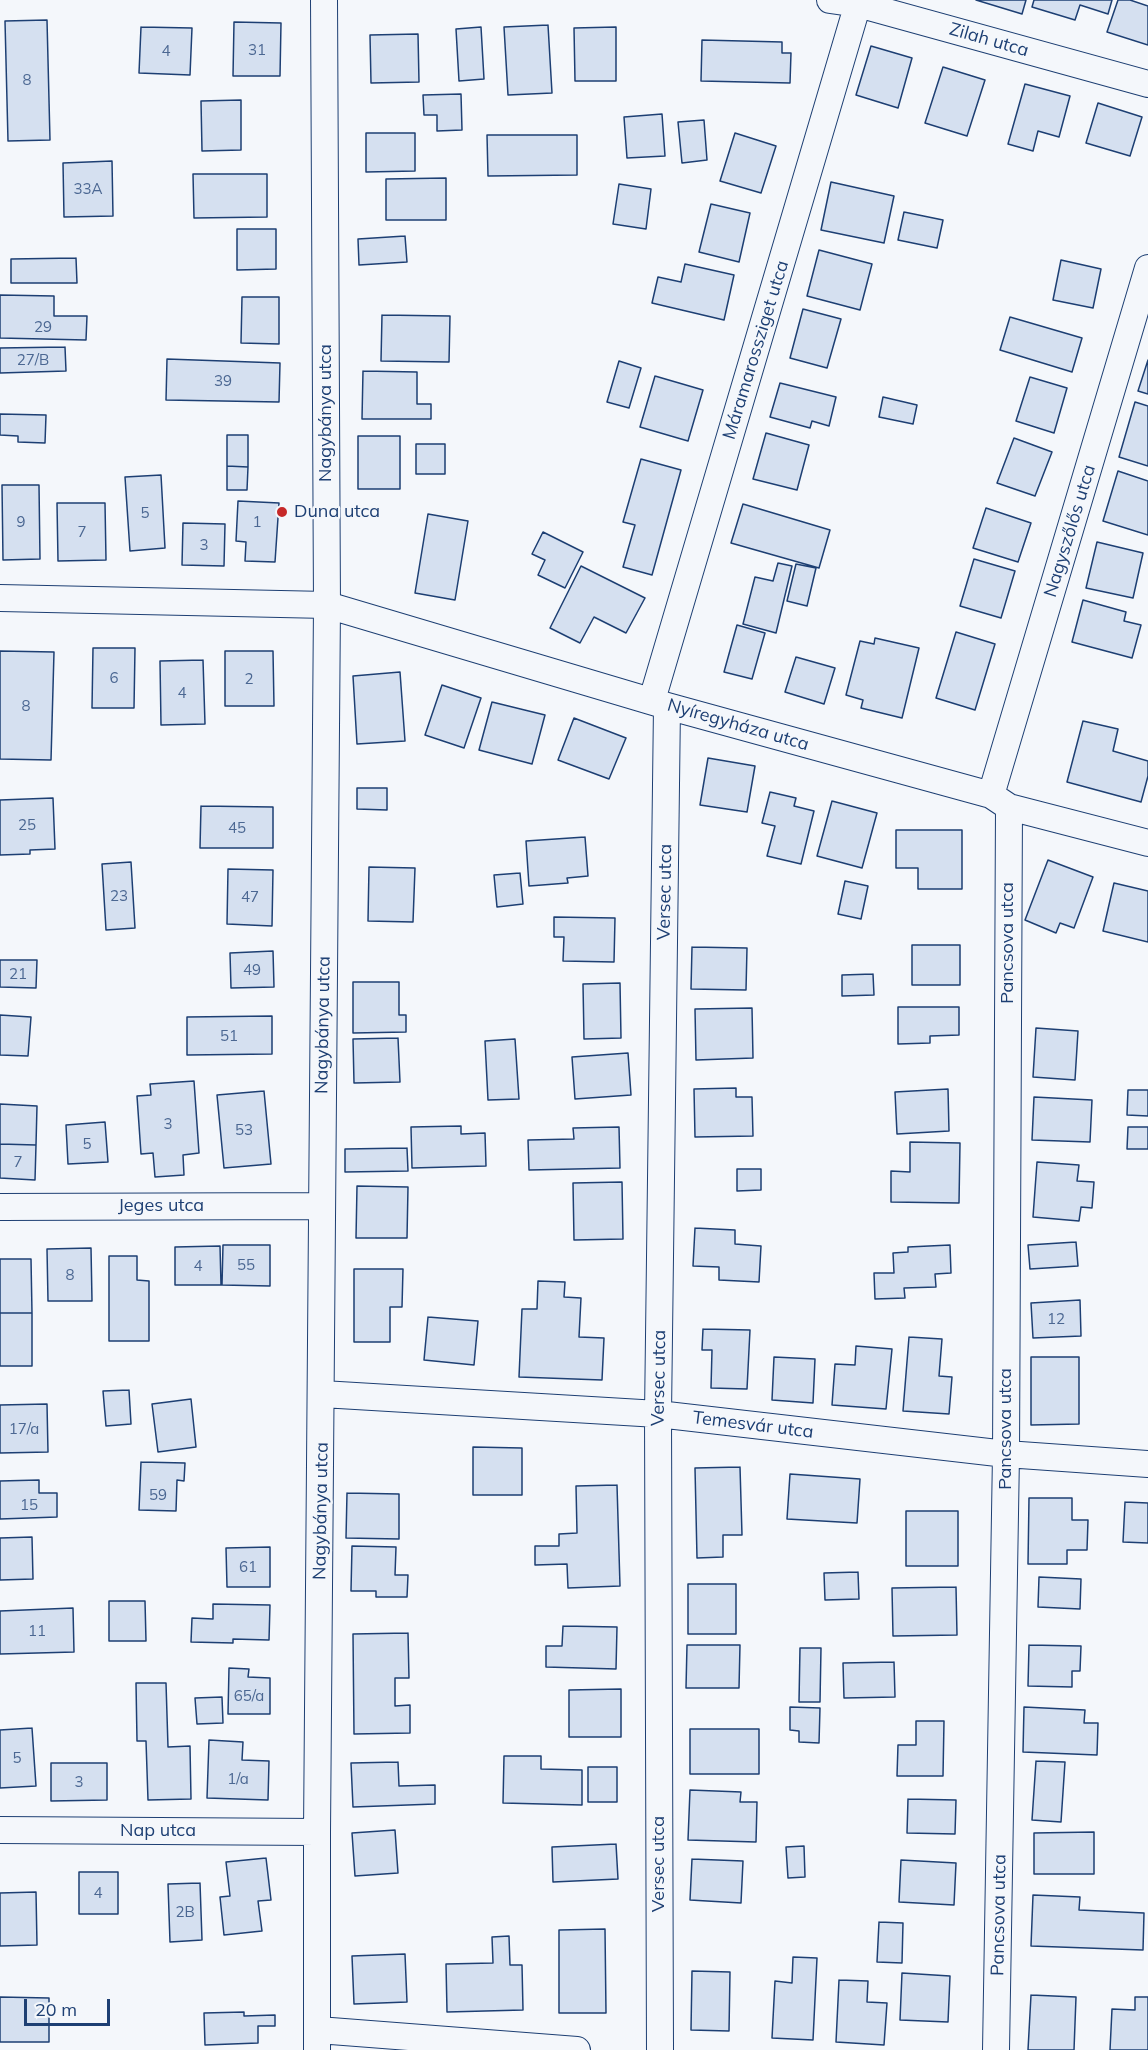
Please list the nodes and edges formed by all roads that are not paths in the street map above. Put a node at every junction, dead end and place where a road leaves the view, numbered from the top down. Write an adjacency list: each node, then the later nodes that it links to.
1 (324, 0): 7 (street, Nagybánya utca)
2 (830, 0): 3 (street, Zilah utca)
3 (859, 2): 4 (street, Zilah utca); 8 (street, Máramarossziget utca)
4 (1148, 84)
5 (1148, 268): 9 (street, Nagyszőlős utca)
6 (0, 598): 7 (street)
7 (327, 605): 8 (street, Nyíregyháza utca); 11 (street, Nagybánya utca)
8 (659, 703): 9 (street, Nyíregyháza utca); 14 (street, Versec utca)
9 (1000, 801): 10 (street, Nyíregyháza utca); 15 (street, Pancsova utca)
10 (1148, 843)
11 (322, 1206): 12 (street, Jeges utca); 13 (street, Nagybánya utca)
12 (0, 1207)
13 (322, 1394): 14 (street, Temesvár utca); 18 (street, Nagybánya utca)
14 (658, 1414): 15 (street, Temesvár utca); 21 (street, Versec utca)
15 (1006, 1454): 16 (street, Temesvár utca); 22 (street, Pancsova utca)
16 (1148, 1464)
17 (0, 1830): 18 (street, Nap utca)
18 (317, 1832): 19 (street, Nagybánya utca)
19 (318, 2040): 20 (street)
20 (577, 2050)
21 (660, 2050)
22 (996, 2050)

